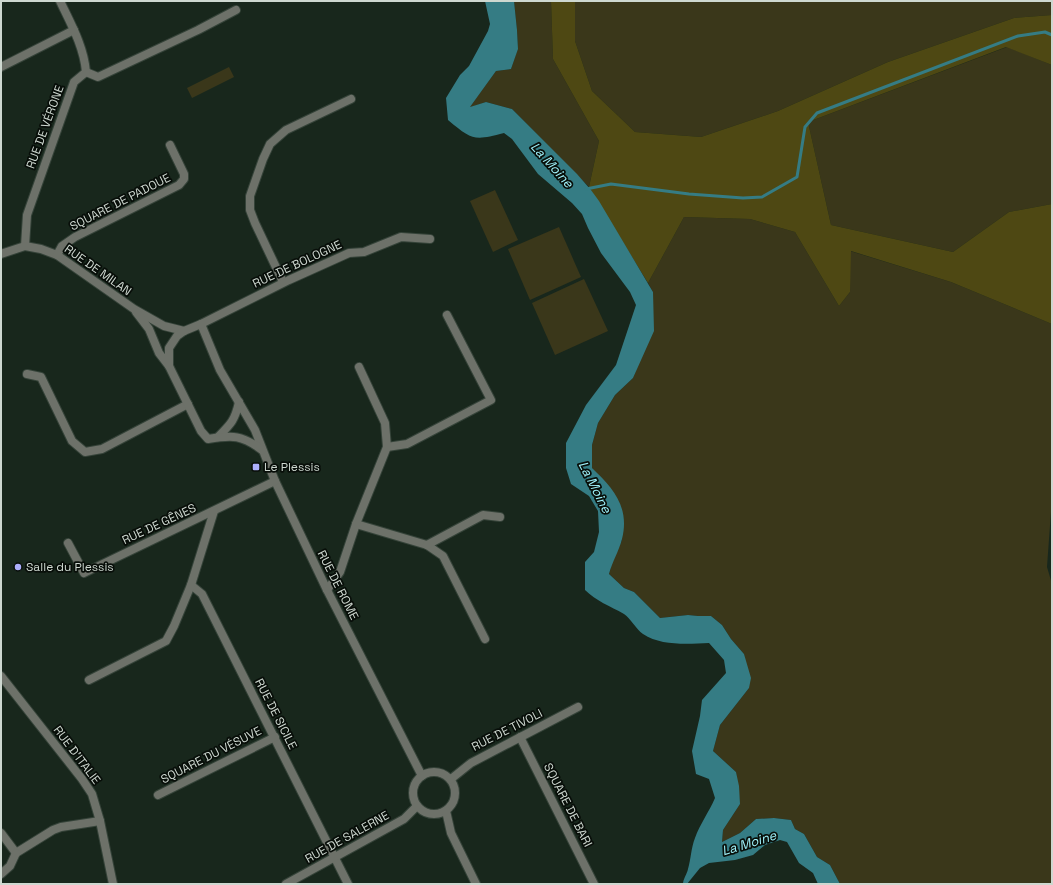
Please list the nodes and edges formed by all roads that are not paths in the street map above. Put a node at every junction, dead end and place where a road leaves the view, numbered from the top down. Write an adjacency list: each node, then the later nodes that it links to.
1 (60, 1): 3 (street)
2 (236, 10): 5 (street)
3 (74, 30): 4 (street); 5 (street)
4 (1, 68)
5 (86, 72): 9 (street, RUE DE VÉRONE)
6 (351, 99): 12 (street)
7 (170, 145): 11 (street, SQUARE DE PADOUE)
8 (430, 239): 12 (street, RUE DE BOLOGNE)
9 (25, 246): 10 (street); 11 (street, RUE DE MILAN)
10 (1, 254)
11 (57, 255): 13 (street, RUE DE MILAN)
12 (283, 282): 15 (street, RUE DE BOLOGNE)
13 (134, 309): 16 (street, RUE DE MILAN); 17 (street, RUE DE MILAN)
14 (447, 315): 23 (street)
15 (201, 324): 16 (street, RUE DE BOLOGNE); 20 (street, RUE DE ROME)
16 (184, 331): 17 (street)
17 (169, 366): 21 (street, RUE DE MILAN)
18 (360, 367): 23 (street)
19 (28, 374): 21 (street)
20 (239, 402): 22 (street); 24 (street, RUE DE ROME)
21 (188, 404): 22 (street, RUE DE MILAN)
22 (218, 437): 24 (street)
23 (387, 447): 28 (street)
24 (262, 450): 25 (street, RUE DE ROME)
25 (275, 481): 26 (street, RUE DE GÊNES); 32 (street, RUE DE ROME)
26 (214, 511): 29 (street, RUE DE GÊNES); 31 (street)
27 (500, 516): 30 (street)
28 (356, 524): 30 (street); 32 (street)
29 (68, 543)
30 (427, 545): 33 (street)
31 (192, 585): 35 (street); 37 (street, RUE DE SICILE)
32 (327, 590): 39 (street, RUE DE ROME)
33 (485, 639)
34 (1, 676): 44 (street, RUE D’ITALIE)
35 (89, 680)
36 (578, 707): 38 (street, RUE DE TIVOLI)
37 (275, 737): 41 (street, SQUARE DU VÉSUVE); 47 (street, RUE DE SICILE)
38 (520, 737): 40 (street, RUE DE TIVOLI); 53 (street, SQUARE DE BARI)
39 (422, 776): 40 (street); 42 (street)
40 (451, 779): 43 (street)
41 (158, 795)
42 (417, 806): 43 (street); 47 (street, RUE DE SALERNE)
43 (446, 811): 52 (street)
44 (100, 821): 46 (street); 49 (street, RUE D’ITALIE)
45 (1, 833): 46 (street)
46 (16, 853): 48 (street)
47 (335, 858): 50 (street, RUE DE SALERNE); 51 (street, RUE DE SICILE)
48 (1, 874)
49 (114, 884)
50 (286, 884)
51 (348, 884)
52 (476, 884)
53 (594, 884)

